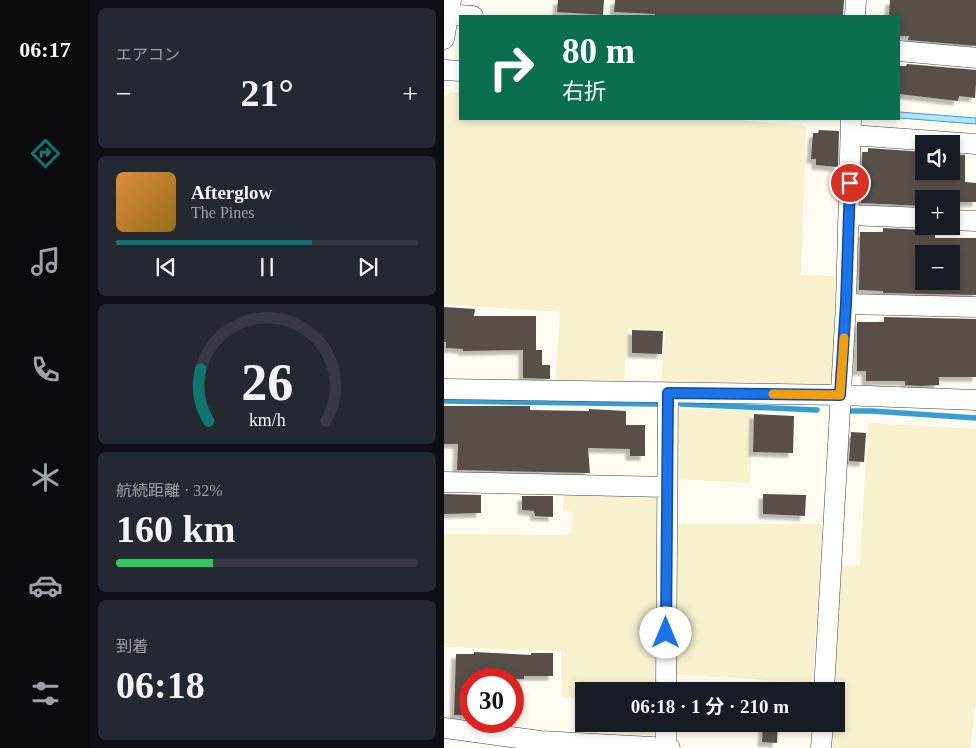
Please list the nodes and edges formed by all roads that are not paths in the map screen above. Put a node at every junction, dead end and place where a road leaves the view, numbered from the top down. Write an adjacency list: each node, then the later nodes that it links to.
1 (856, 0): 4 (street)
2 (448, 9): 3 (street); 5 (street)
3 (469, 15)
4 (855, 15)
5 (444, 39)
6 (900, 51): 7 (street)
7 (976, 58)
8 (444, 70): 9 (street)
9 (459, 71)
10 (851, 124): 11 (street); 12 (street)
11 (976, 144)
12 (849, 215): 13 (street); 16 (street)
13 (915, 218)
14 (960, 220): 15 (street)
15 (976, 220)
16 (846, 304): 17 (street); 20 (street)
17 (976, 307)
18 (444, 390): 19 (street)
19 (668, 393): 20 (street); 23 (street)
20 (840, 395): 21 (street); 25 (street)
21 (976, 400)
22 (444, 482): 23 (street)
23 (667, 487): 24 (street)
24 (666, 682)
25 (824, 682)
26 (444, 728): 29 (street)
27 (666, 732): 30 (street)
28 (822, 732): 32 (street)
29 (539, 745): 30 (street)
30 (666, 748): 31 (street)
31 (670, 748)
32 (821, 748)

